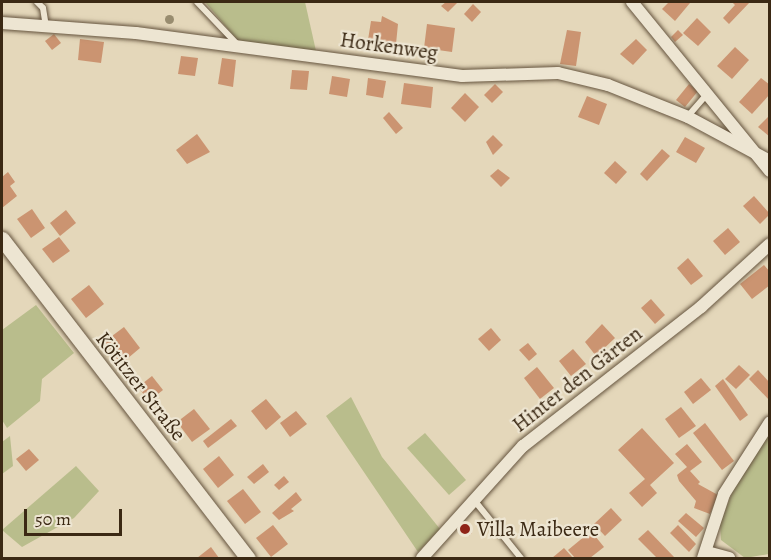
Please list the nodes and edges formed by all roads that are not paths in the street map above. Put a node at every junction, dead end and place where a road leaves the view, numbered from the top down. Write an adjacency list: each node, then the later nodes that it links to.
1 (37, 2): 5 (lane)
2 (197, 2): 6 (lane)
3 (632, 2): 7 (street)
4 (2, 23): 5 (street, Horkenweg)
5 (46, 26): 6 (street, Horkenweg)
6 (240, 48): 8 (street, Horkenweg)
7 (709, 92): 8 (lane); 9 (street)
8 (688, 117): 9 (street, Horkenweg)
9 (756, 152): 10 (street); 11 (street)
10 (770, 161)
11 (770, 171)
12 (2, 239): 17 (street, Kötitzer Straße)
13 (770, 244): 15 (street, Hinter den Gärten)
14 (770, 422): 16 (street)
15 (474, 499): 18 (street, Hinter den Gärten); 19 (lane)
16 (705, 555): 20 (street)
17 (248, 558)
18 (422, 558)
19 (521, 558)
20 (729, 558)

